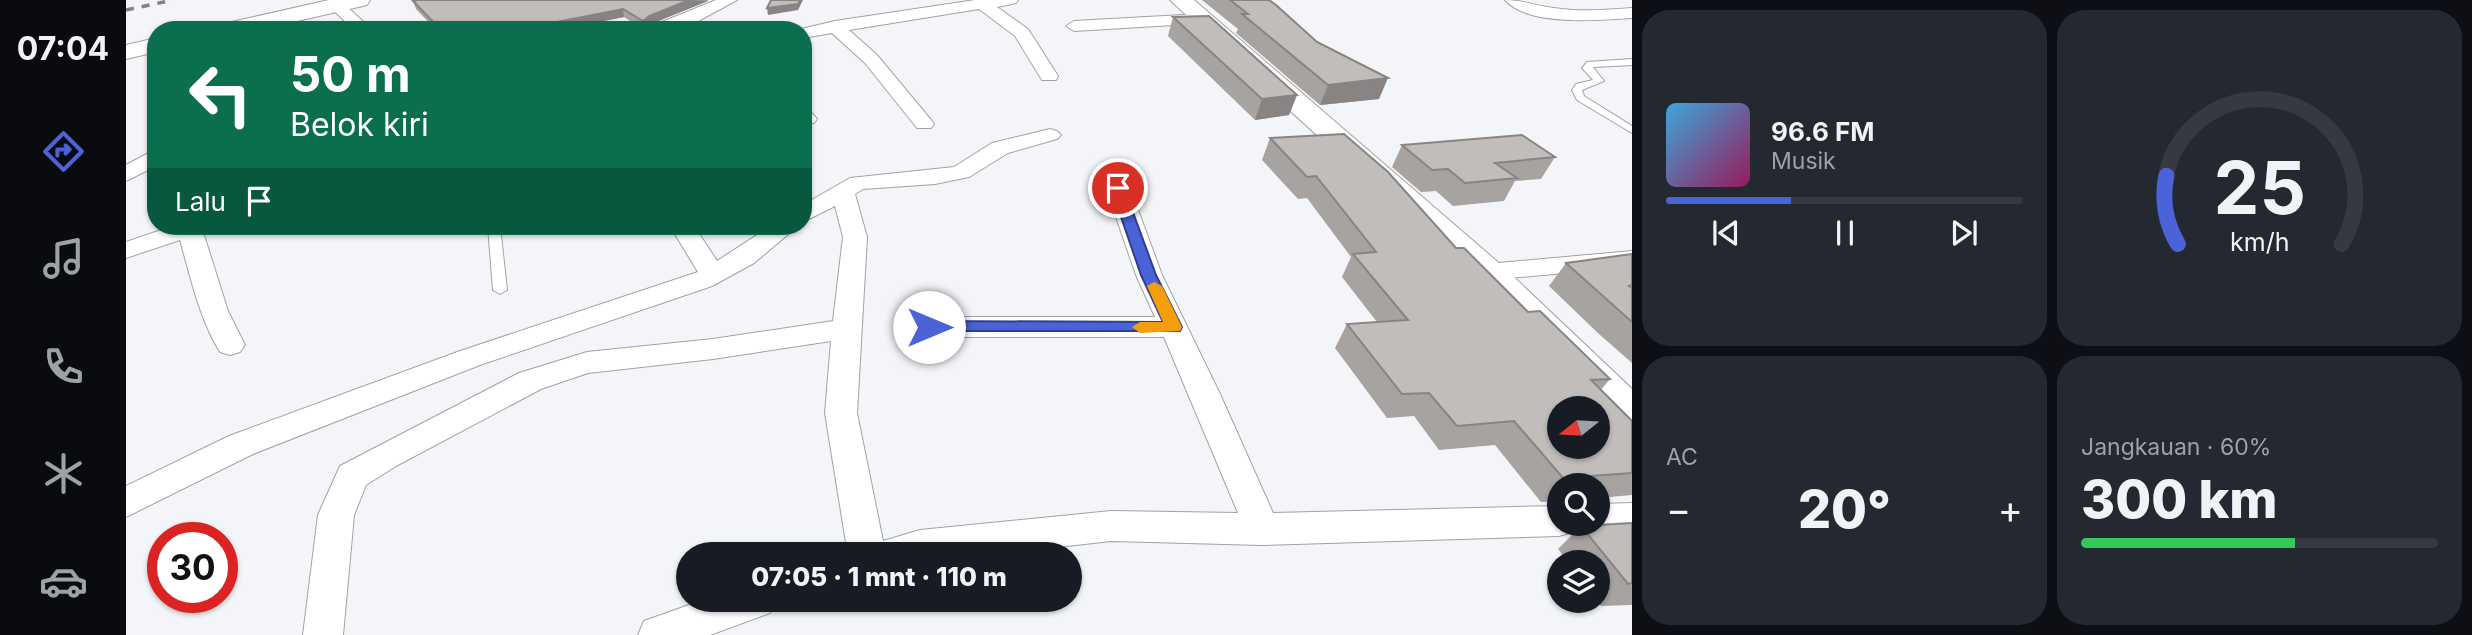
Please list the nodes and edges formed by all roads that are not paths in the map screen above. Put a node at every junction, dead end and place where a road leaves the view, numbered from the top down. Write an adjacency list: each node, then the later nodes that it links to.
1 (359, 0): 7 (main road)
2 (729, 0): 13 (street)
3 (902, 0): 9 (street)
4 (1010, 0): 6 (street)
5 (1513, 0): 10 (street)
6 (983, 4): 9 (street); 20 (street)
7 (336, 5): 11 (main road); 12 (street)
8 (1191, 9): 15 (street); 36 (main road)
9 (915, 13): 14 (street)
10 (1632, 13)
11 (266, 21)
12 (354, 21)
13 (685, 21)
14 (835, 26): 16 (street); 21 (street)
15 (1074, 26)
16 (812, 31)
17 (147, 47): 18 (main road)
18 (126, 52)
19 (1632, 62): 22 (lane)
20 (1049, 76)
21 (924, 124)
22 (1632, 130)
23 (1050, 135): 27 (street)
24 (147, 161): 25 (street)
25 (126, 174)
26 (1118, 188): 40 (street)
27 (843, 191): 28 (street); 41 (street)
28 (812, 210)
29 (170, 235): 34 (street)
30 (195, 235): 42 (street)
31 (495, 235): 38 (lane)
32 (688, 235): 37 (street)
33 (774, 235): 37 (street)
34 (126, 250)
35 (1632, 259): 36 (street)
36 (1487, 272): 43 (main road)
37 (713, 275): 44 (street)
38 (500, 290)
39 (929, 327): 40 (street)
40 (1174, 327): 48 (street)
41 (846, 329): 49 (street); 52 (street)
42 (230, 345)
43 (1632, 415)
44 (126, 502)
45 (1632, 518): 46 (street)
46 (1610, 519)
47 (1547, 521): 48 (street)
48 (1262, 529): 50 (street)
49 (865, 542)
50 (958, 542)
51 (722, 612): 53 (street)
52 (323, 635)
53 (658, 635)

